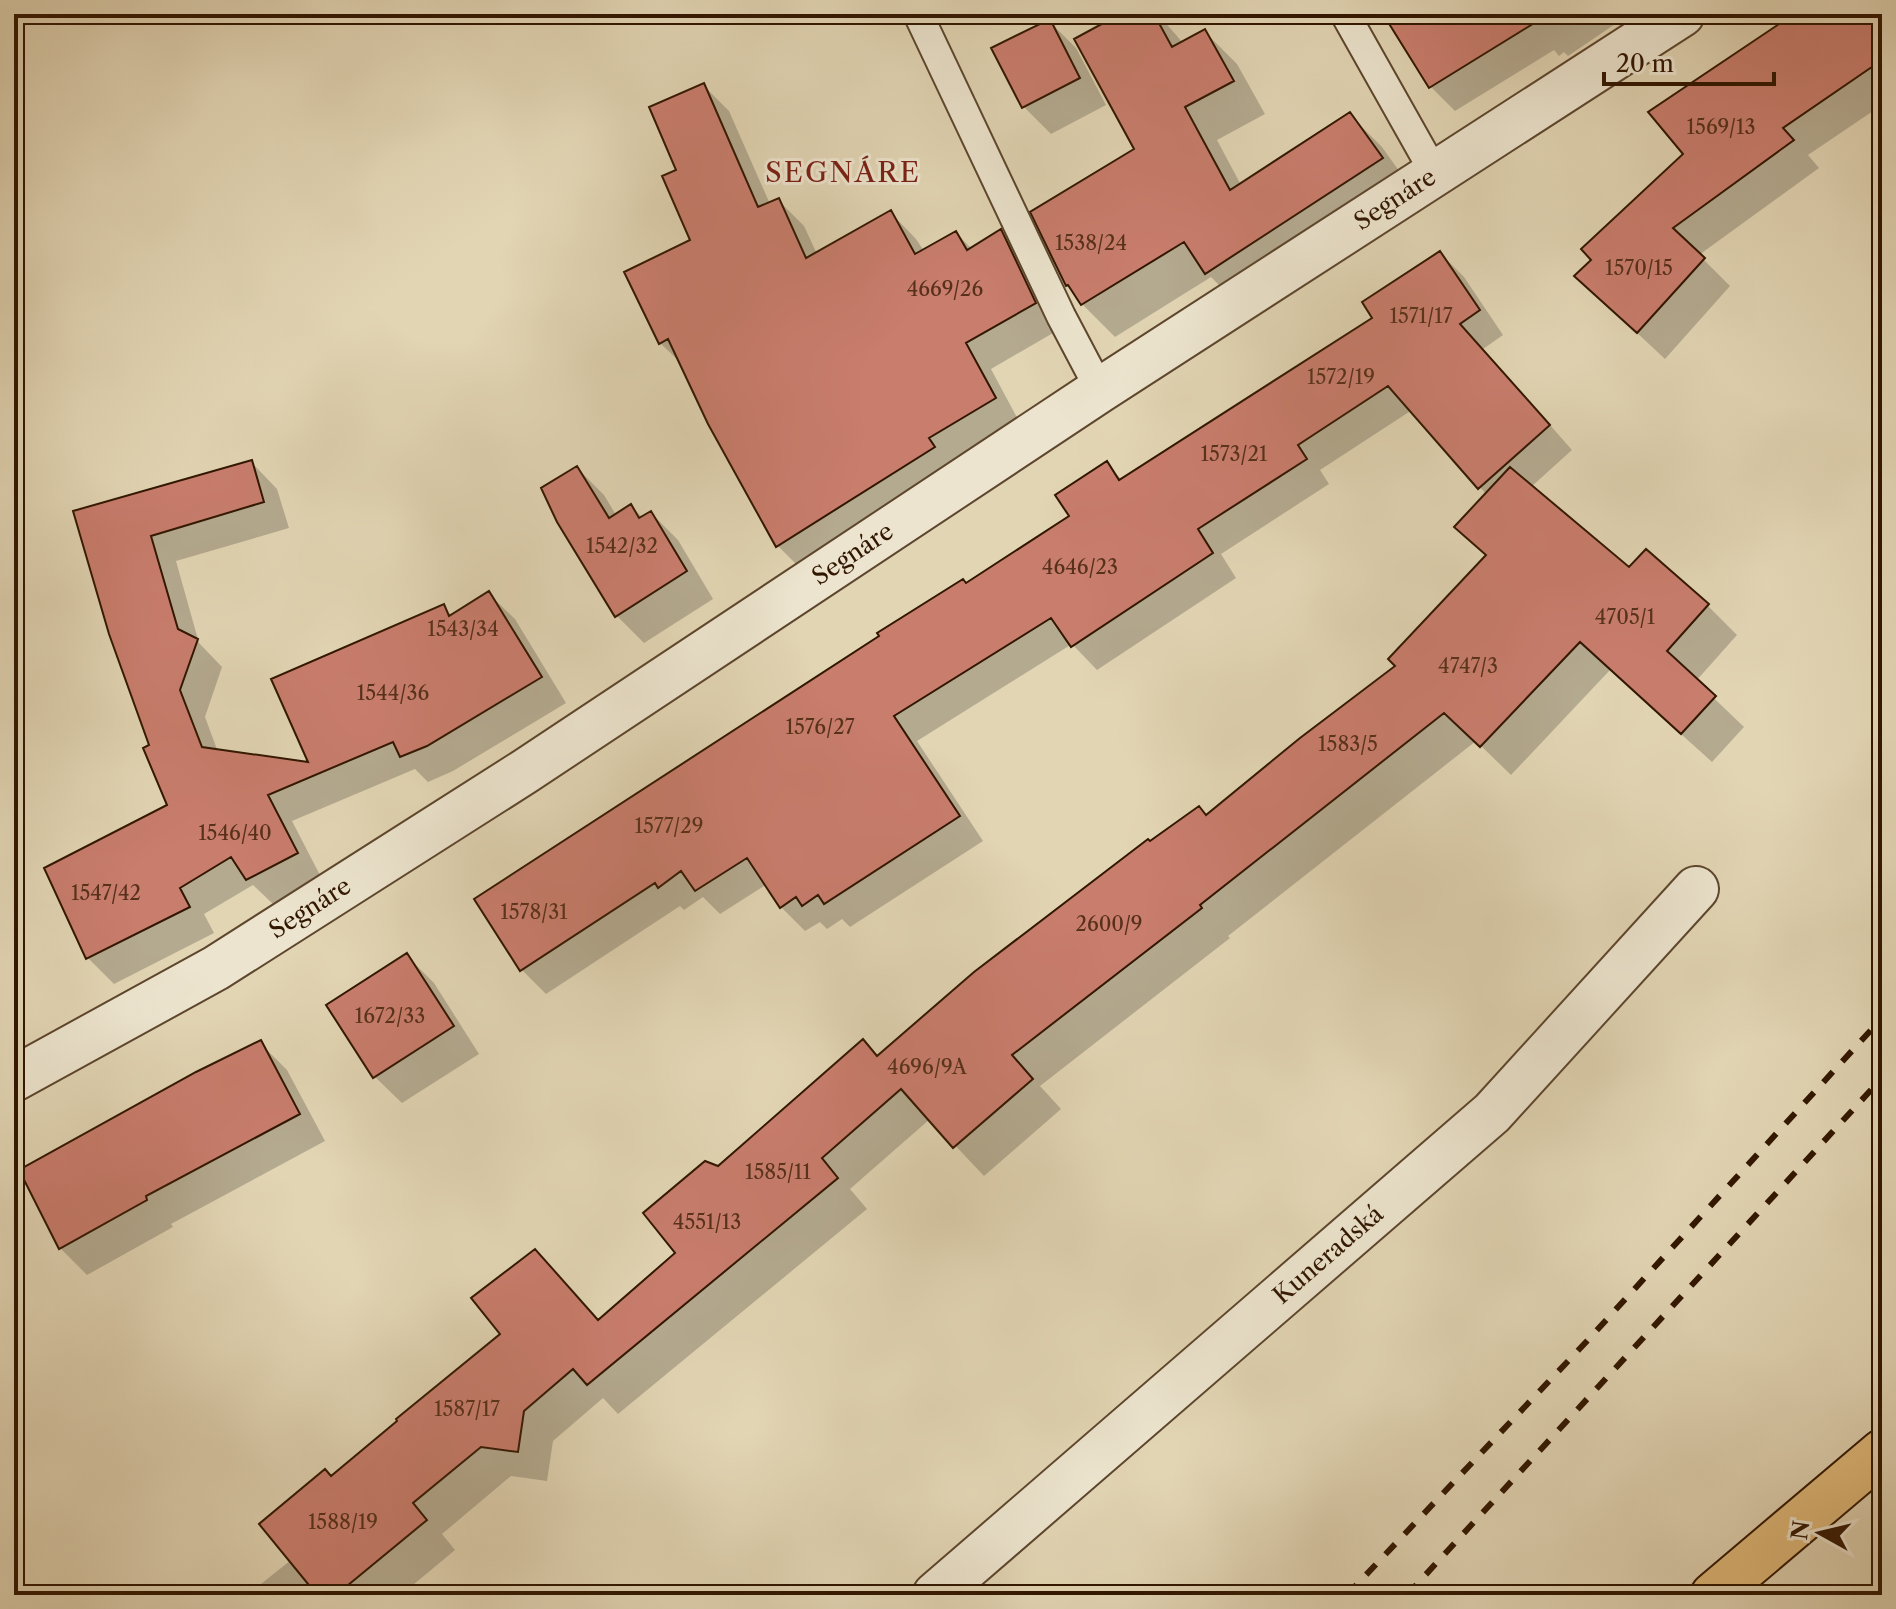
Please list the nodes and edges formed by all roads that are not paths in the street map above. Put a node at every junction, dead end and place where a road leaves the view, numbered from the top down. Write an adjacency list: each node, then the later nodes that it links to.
1 (918, 14): 5 (lane)
2 (1345, 14): 4 (lane)
3 (1682, 14): 4 (street, Segnáre)
4 (1434, 172): 5 (street, Segnáre)
5 (1100, 390): 7 (street, Segnáre)
6 (1696, 889): 9 (street, Kuneradská)
7 (14, 1079)
8 (1882, 1452): 10 (main road)
9 (935, 1595)
10 (1713, 1595)

